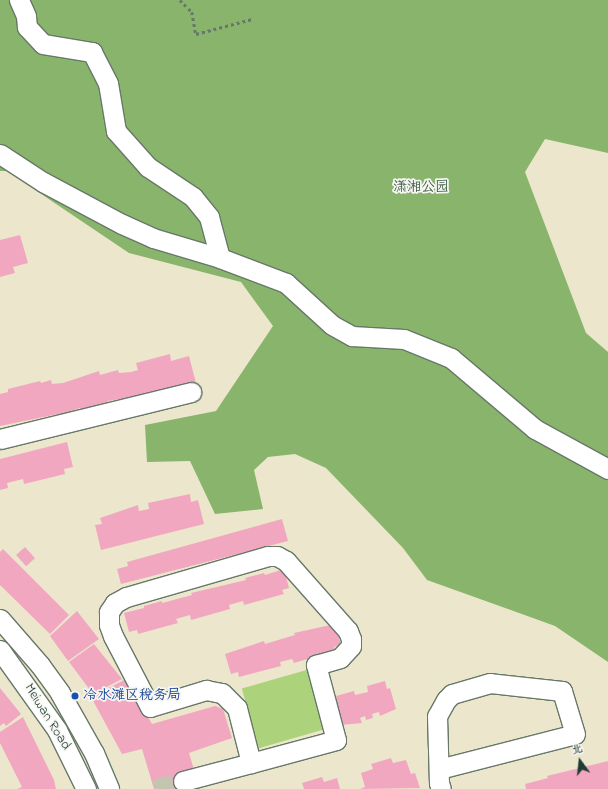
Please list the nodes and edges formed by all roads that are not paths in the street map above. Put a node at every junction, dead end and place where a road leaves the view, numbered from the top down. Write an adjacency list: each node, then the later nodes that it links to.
1 (19, 0): 3 (street)
2 (0, 154): 3 (street)
3 (220, 258): 6 (street)
4 (191, 392): 5 (street)
5 (0, 439)
6 (608, 469)
7 (0, 619): 13 (street, Meiwan Road)
8 (0, 650): 12 (street, Meiwan Road)
9 (251, 763): 9 (street); 11 (street)
10 (439, 769): 10 (street); 14 (street)
11 (184, 781)
12 (86, 789)
13 (109, 789)
14 (440, 789)

